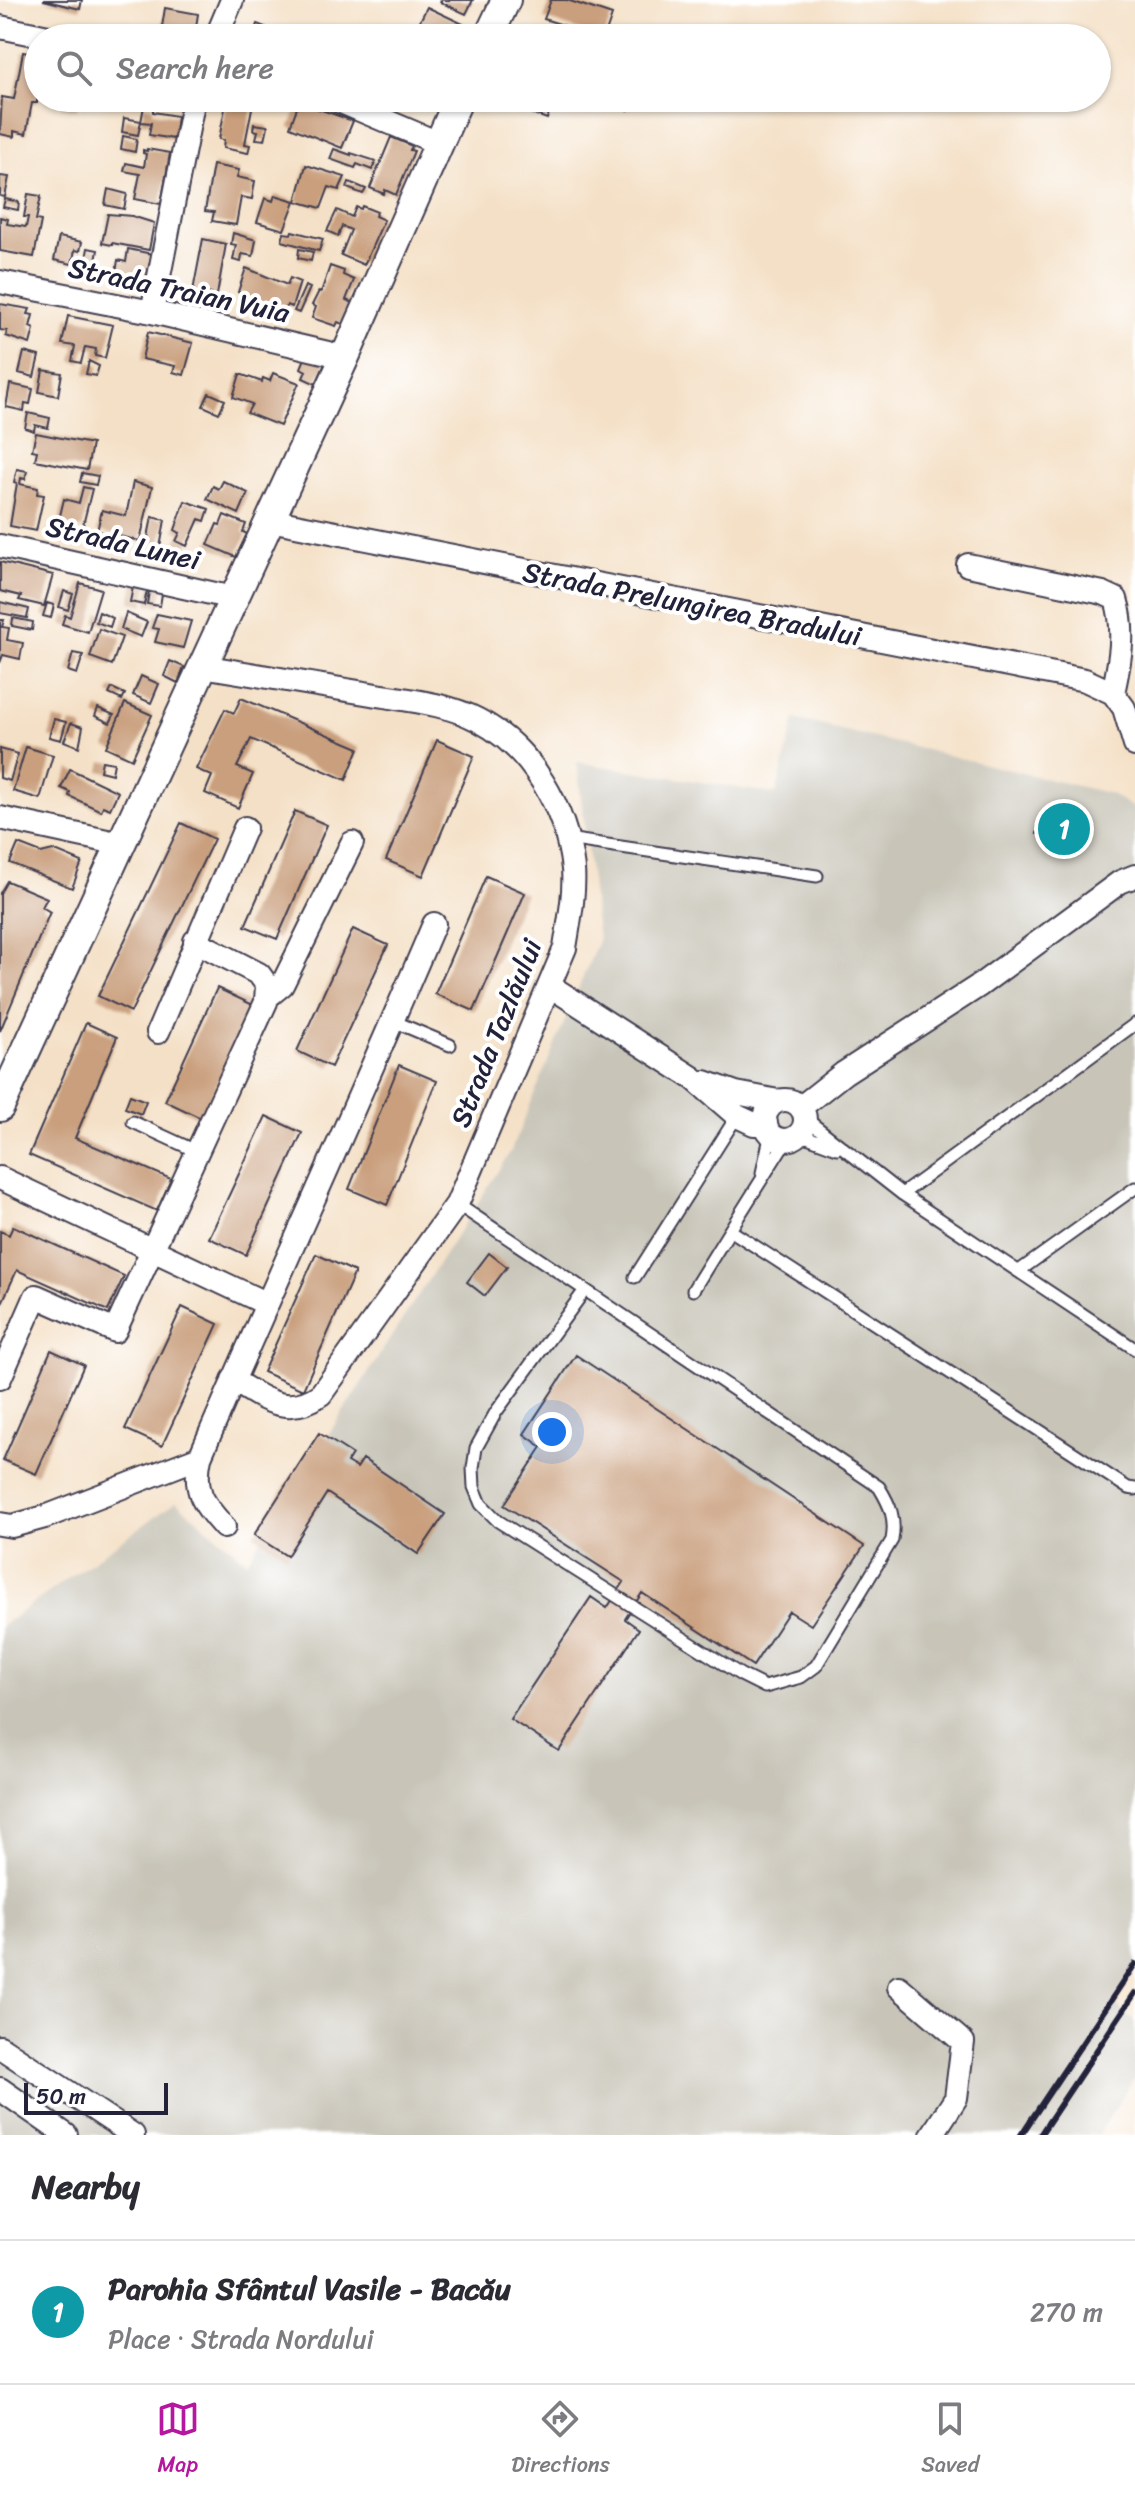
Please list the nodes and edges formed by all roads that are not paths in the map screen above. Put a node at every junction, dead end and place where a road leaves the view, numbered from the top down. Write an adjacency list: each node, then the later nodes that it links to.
1 (232, 0): 3 (street)
2 (506, 0): 4 (street)
3 (222, 24)
4 (495, 24)
5 (0, 27): 6 (street)
6 (24, 32)
7 (191, 112): 12 (street)
8 (365, 112): 10 (street)
9 (452, 112): 10 (street)
10 (438, 143): 13 (street)
11 (0, 282): 12 (street, Strada Traian Vuia)
12 (152, 312): 13 (street, Strada Traian Vuia)
13 (345, 357): 14 (street)
14 (270, 520): 17 (street); 19 (street, Strada Prelungirea Bradului)
15 (0, 546): 17 (street, Strada Lunei)
16 (968, 565): 19 (street)
17 (233, 598): 18 (street)
18 (202, 666): 23 (street, Strada Tazlăului); 25 (street)
19 (1113, 693): 20 (street)
20 (1135, 745)
21 (0, 818): 25 (street)
22 (245, 828): 30 (street)
23 (567, 839): 27 (lane); 31 (street, Strada Tazlăului)
24 (352, 843): 32 (street)
25 (121, 844): 38 (street)
26 (1135, 862): 28 (street)
27 (817, 876)
28 (1128, 879): 42 (street)
29 (434, 924): 33 (street)
30 (195, 941): 32 (street); 35 (street)
31 (550, 986): 37 (street); 49 (street, Strada Tazlăului)
32 (266, 998): 43 (street)
33 (393, 1021): 36 (lane); 56 (street)
34 (1135, 1024): 48 (lane)
35 (158, 1032)
36 (450, 1045)
37 (693, 1078): 40 (street); 42 (street)
38 (7, 1081): 39 (street)
39 (0, 1107)
40 (737, 1116): 42 (street); 53 (lane)
41 (133, 1122): 43 (lane)
42 (788, 1126): 48 (lane); 50 (lane)
43 (198, 1152): 51 (street)
44 (0, 1178): 46 (street)
45 (1135, 1188): 52 (lane)
46 (24, 1190): 47 (street); 51 (street)
47 (0, 1191)
48 (902, 1194): 52 (lane)
49 (457, 1204): 54 (lane); 59 (street, Strada Tazlăului)
50 (730, 1230): 55 (lane); 61 (lane)
51 (154, 1250): 56 (street); 58 (street)
52 (1019, 1271): 57 (lane)
53 (635, 1277)
54 (585, 1290): 54 (lane)
55 (693, 1290)
56 (265, 1303): 59 (street)
57 (1135, 1349)
58 (0, 1378)
59 (233, 1380): 60 (street)
60 (198, 1464): 62 (street); 63 (street)
61 (1135, 1489)
62 (0, 1524)
63 (224, 1527)
64 (899, 1987): 69 (street)
65 (0, 2047): 68 (street)
66 (0, 2089): 67 (street)
67 (66, 2135)
68 (133, 2135)
69 (932, 2135)

